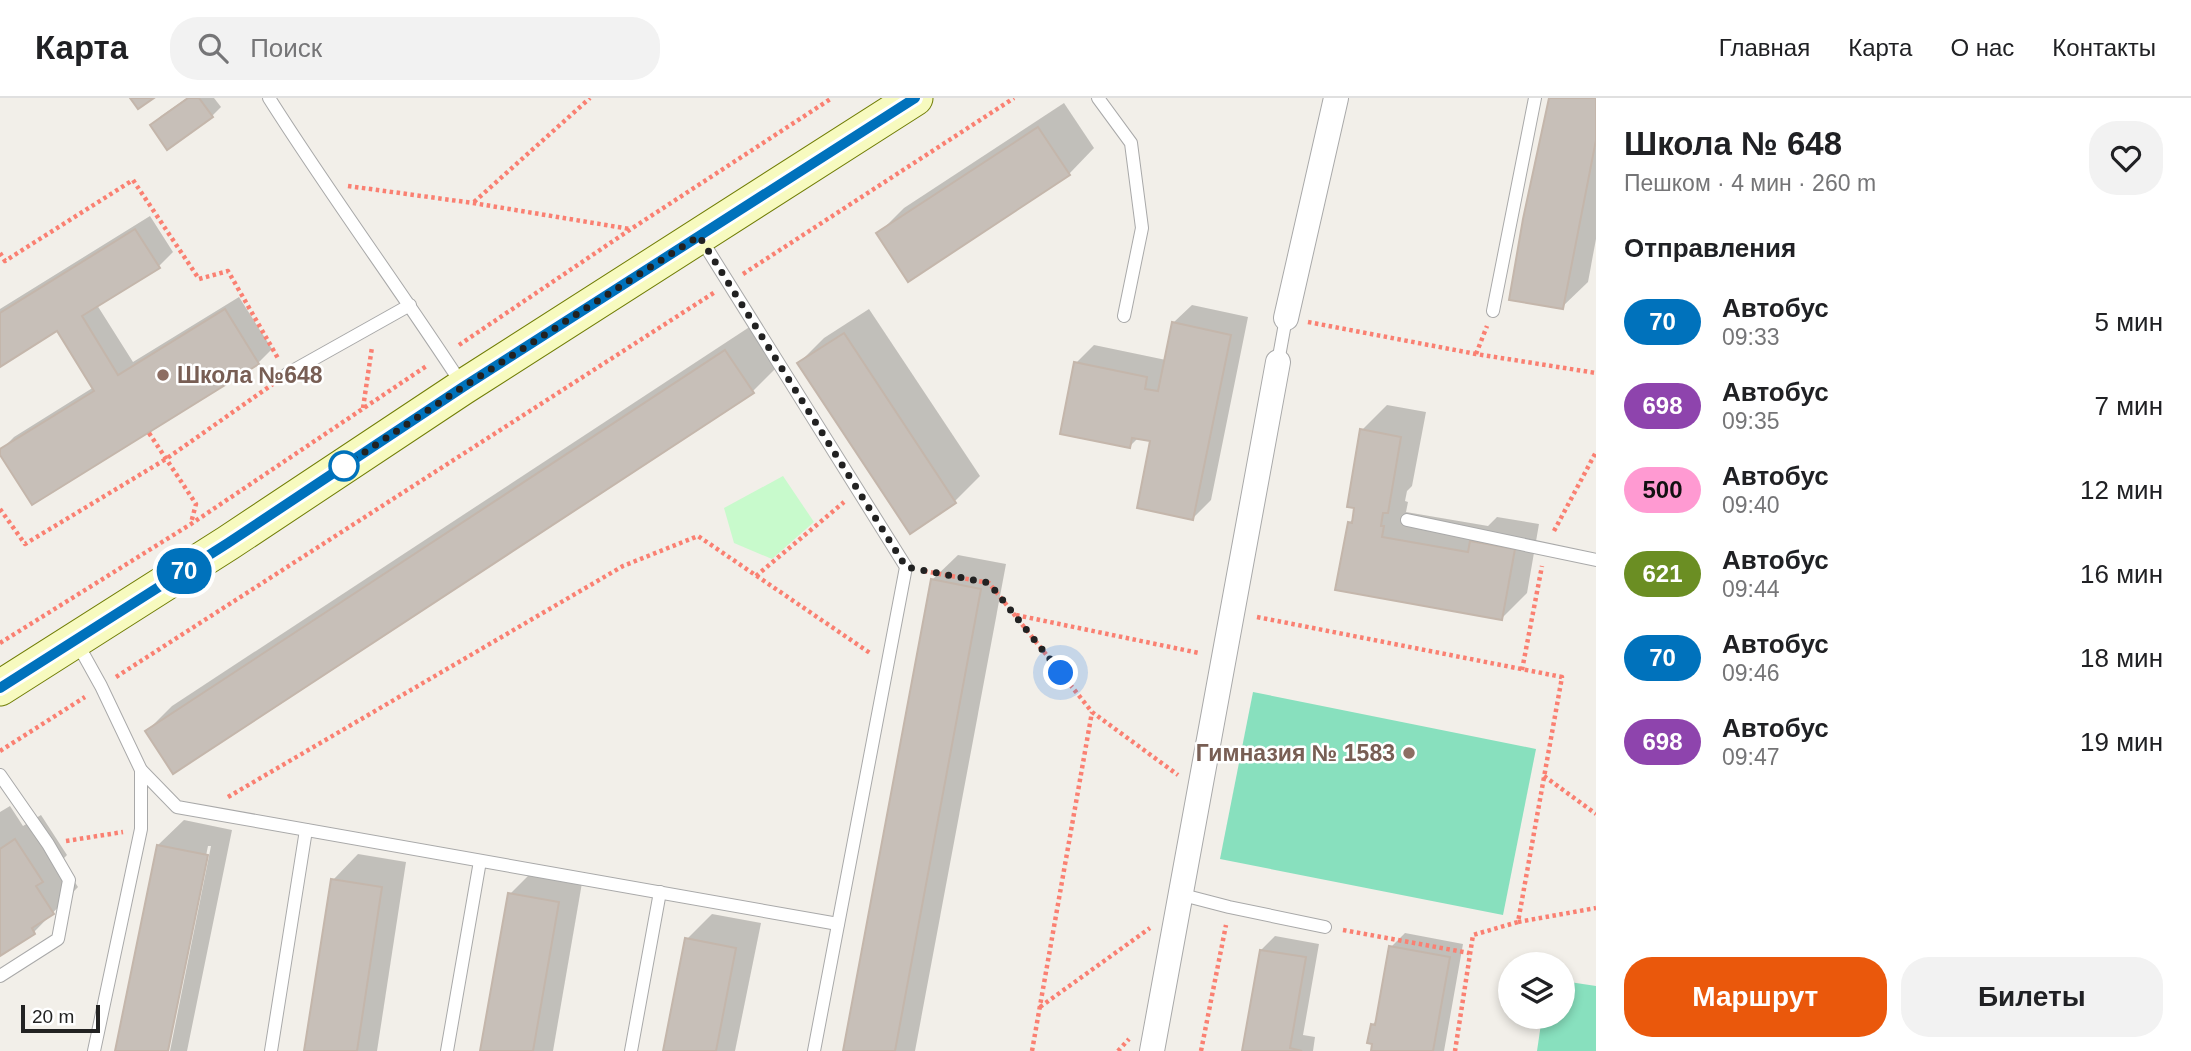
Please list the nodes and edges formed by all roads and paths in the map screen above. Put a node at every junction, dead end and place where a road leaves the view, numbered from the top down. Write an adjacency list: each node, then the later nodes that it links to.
1 (269, 98): 9 (lane)
2 (590, 98): 10 (path)
3 (832, 98): 11 (path)
4 (915, 98): 12 (main road)
5 (1014, 98): 14 (path)
6 (1098, 98): 17 (lane)
7 (1336, 98): 18 (street)
8 (1535, 98): 16 (lane)
9 (323, 182): 10 (path); 15 (lane)
10 (473, 203): 11 (path)
11 (631, 229): 20 (path)
12 (699, 236): 14 (lane); 25 (main road)
13 (0, 253): 24 (path)
14 (729, 282): 30 (lane); 45 (path)
15 (410, 305): 19 (lane); 20 (lane)
16 (1493, 312): 21 (path)
17 (1124, 316)
18 (1286, 318): 21 (path); 22 (lane)
19 (375, 324): 24 (lane); 26 (path)
20 (443, 355): 25 (lane); 26 (path)
21 (1476, 355): 23 (path)
22 (1278, 362): 38 (street)
23 (1596, 373)
24 (287, 374): 29 (path)
25 (463, 387): 40 (main road)
26 (363, 409): 33 (path)
27 (149, 433): 29 (path)
28 (1596, 452): 34 (path)
29 (166, 459): 31 (path); 33 (path)
30 (858, 491): 36 (lane); 37 (path)
31 (0, 509)
32 (1407, 520): 34 (lane)
33 (191, 524): 41 (path)
34 (1545, 549): 35 (lane); 44 (path)
35 (1596, 560)
36 (906, 567): 39 (path); 43 (lane)
37 (757, 576): 43 (path); 53 (path)
38 (1232, 612): 42 (street); 44 (path)
39 (1015, 615): 42 (path); 47 (path)
40 (76, 640): 45 (lane); 46 (main road)
41 (1, 642)
42 (1223, 658): 52 (street)
43 (887, 665): 64 (lane)
44 (1522, 670): 51 (path)
45 (101, 686): 48 (path); 49 (lane)
46 (0, 688)
47 (1092, 712): 52 (path); 68 (path)
48 (0, 751)
49 (141, 770): 53 (lane); 55 (lane)
50 (0, 775): 57 (lane)
51 (1544, 776): 54 (path); 63 (path)
52 (1199, 790): 60 (street)
53 (203, 812): 56 (lane)
54 (1596, 814)
55 (141, 829): 57 (path); 69 (lane)
56 (306, 830): 58 (lane); 70 (lane)
57 (48, 844): 67 (lane)
58 (480, 861): 59 (lane); 71 (lane)
59 (660, 892): 64 (lane); 72 (lane)
60 (1178, 902): 61 (lane); 68 (path); 75 (street)
61 (1229, 907): 65 (lane); 76 (path)
62 (1596, 908): 63 (path)
63 (1518, 922): 66 (path)
64 (838, 924): 73 (lane)
65 (1325, 927): 66 (path)
66 (1469, 953): 77 (path)
67 (0, 976)
68 (1040, 1007): 74 (path)
69 (94, 1051)
70 (271, 1051)
71 (447, 1051)
72 (631, 1051)
73 (814, 1051)
74 (1032, 1051)
75 (1152, 1051)
76 (1201, 1051)
77 (1455, 1051)

